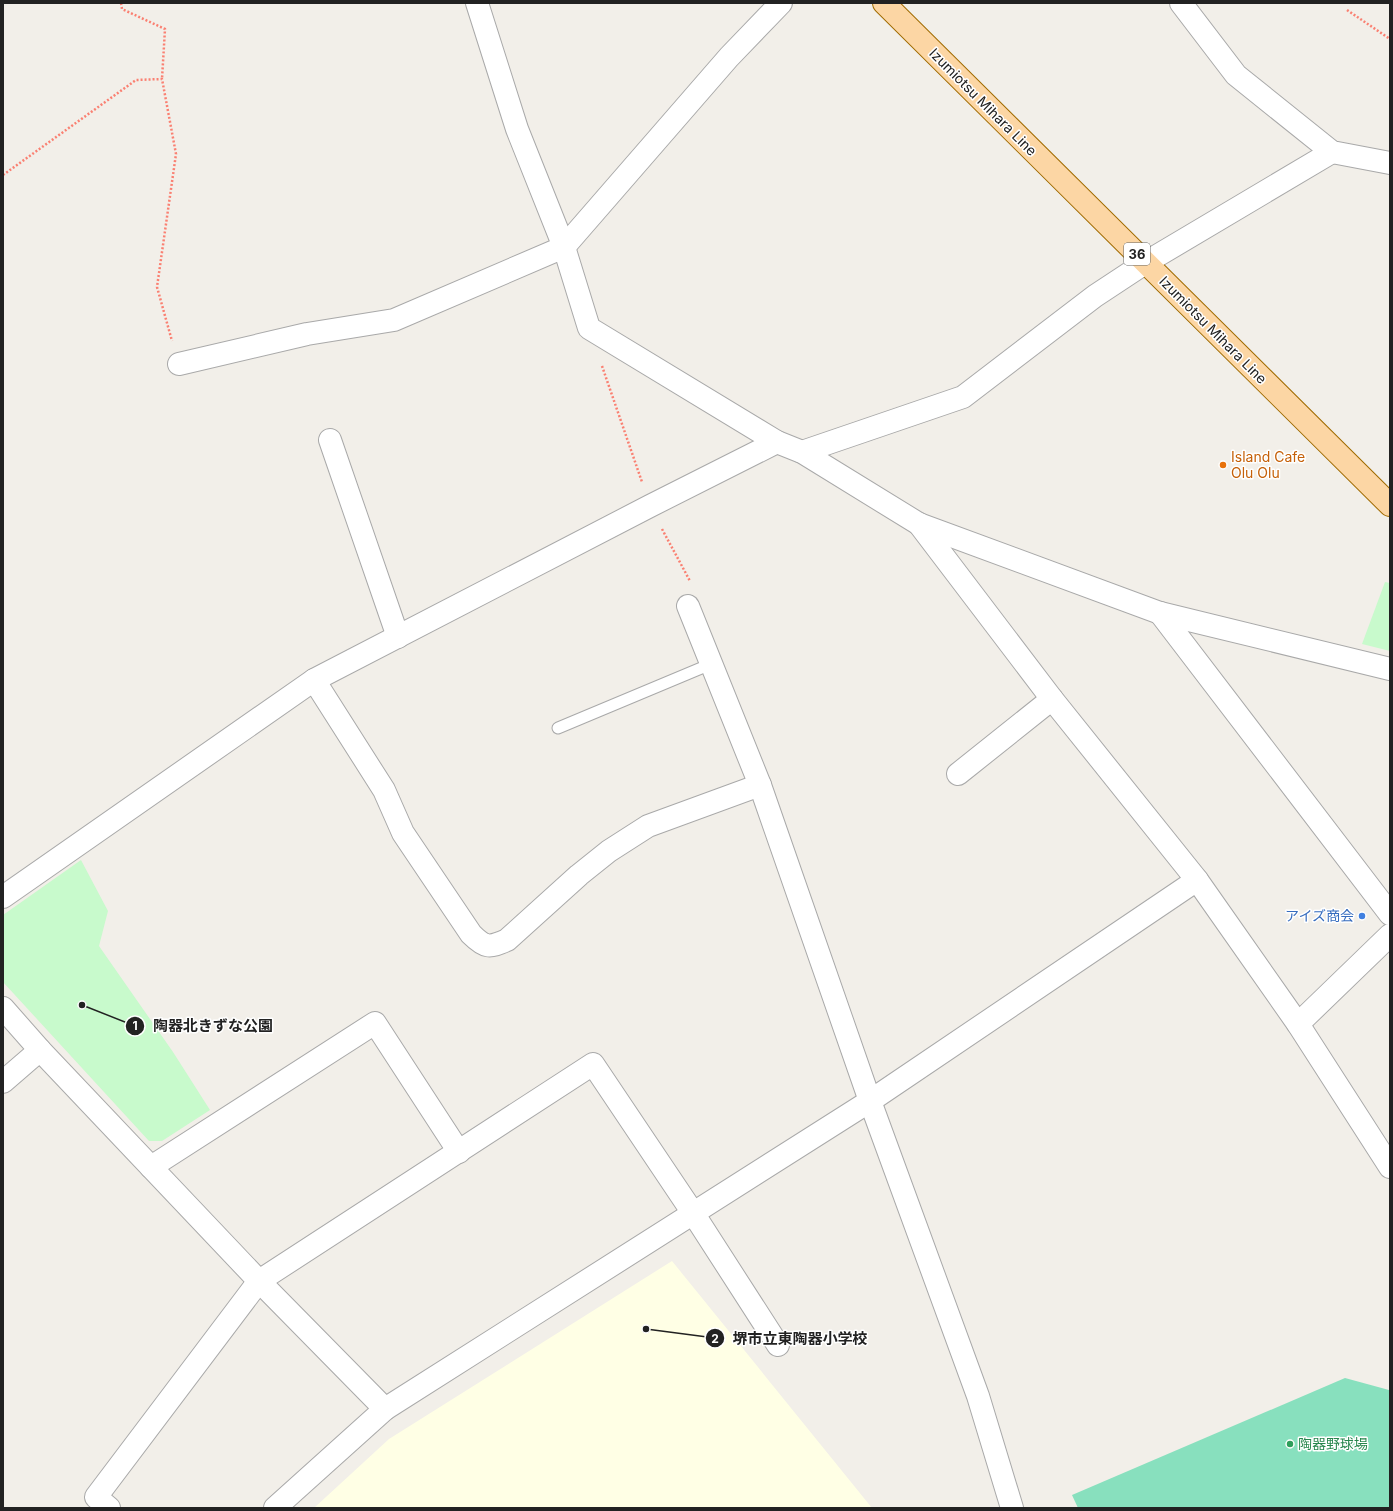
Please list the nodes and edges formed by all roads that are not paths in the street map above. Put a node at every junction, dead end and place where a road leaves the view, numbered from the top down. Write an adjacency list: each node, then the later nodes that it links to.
1 (477, 3): 7 (street)
2 (781, 3): 7 (street)
3 (884, 3): 8 (main road, Izumiotsu Mihara Line / 36)
4 (1181, 3): 5 (street)
5 (1332, 152): 6 (street); 8 (street)
6 (1390, 163)
7 (564, 247): 9 (street); 11 (street)
8 (1145, 263): 12 (street); 13 (main road, Izumiotsu Mihara Line / 36)
9 (179, 364)
10 (330, 440): 17 (street)
11 (777, 442): 12 (street); 17 (street)
12 (802, 452): 14 (street)
13 (1390, 505)
14 (919, 524): 16 (street); 21 (street)
15 (688, 606): 18 (street)
16 (1160, 613): 19 (street); 27 (street)
17 (398, 637): 20 (street)
18 (711, 664): 22 (lane); 24 (street)
19 (1390, 670)
20 (314, 680): 24 (street); 26 (street)
21 (1052, 699): 23 (street); 25 (street)
22 (558, 728)
23 (958, 774)
24 (760, 785): 33 (street)
25 (1197, 880): 30 (street); 33 (street)
26 (3, 898)
27 (1390, 914)
28 (1390, 935): 30 (street)
29 (3, 1008): 31 (street)
30 (1298, 1024): 36 (street)
31 (40, 1050): 32 (street); 35 (street)
32 (3, 1082)
33 (870, 1101): 37 (street); 43 (street)
34 (459, 1152): 35 (street); 37 (street); 38 (street)
35 (151, 1167): 38 (street)
36 (1390, 1167)
37 (693, 1213): 39 (street); 40 (street)
38 (259, 1281): 40 (street); 41 (street)
39 (778, 1345)
40 (385, 1409): 42 (street)
41 (109, 1508)
42 (275, 1508)
43 (1012, 1508)

